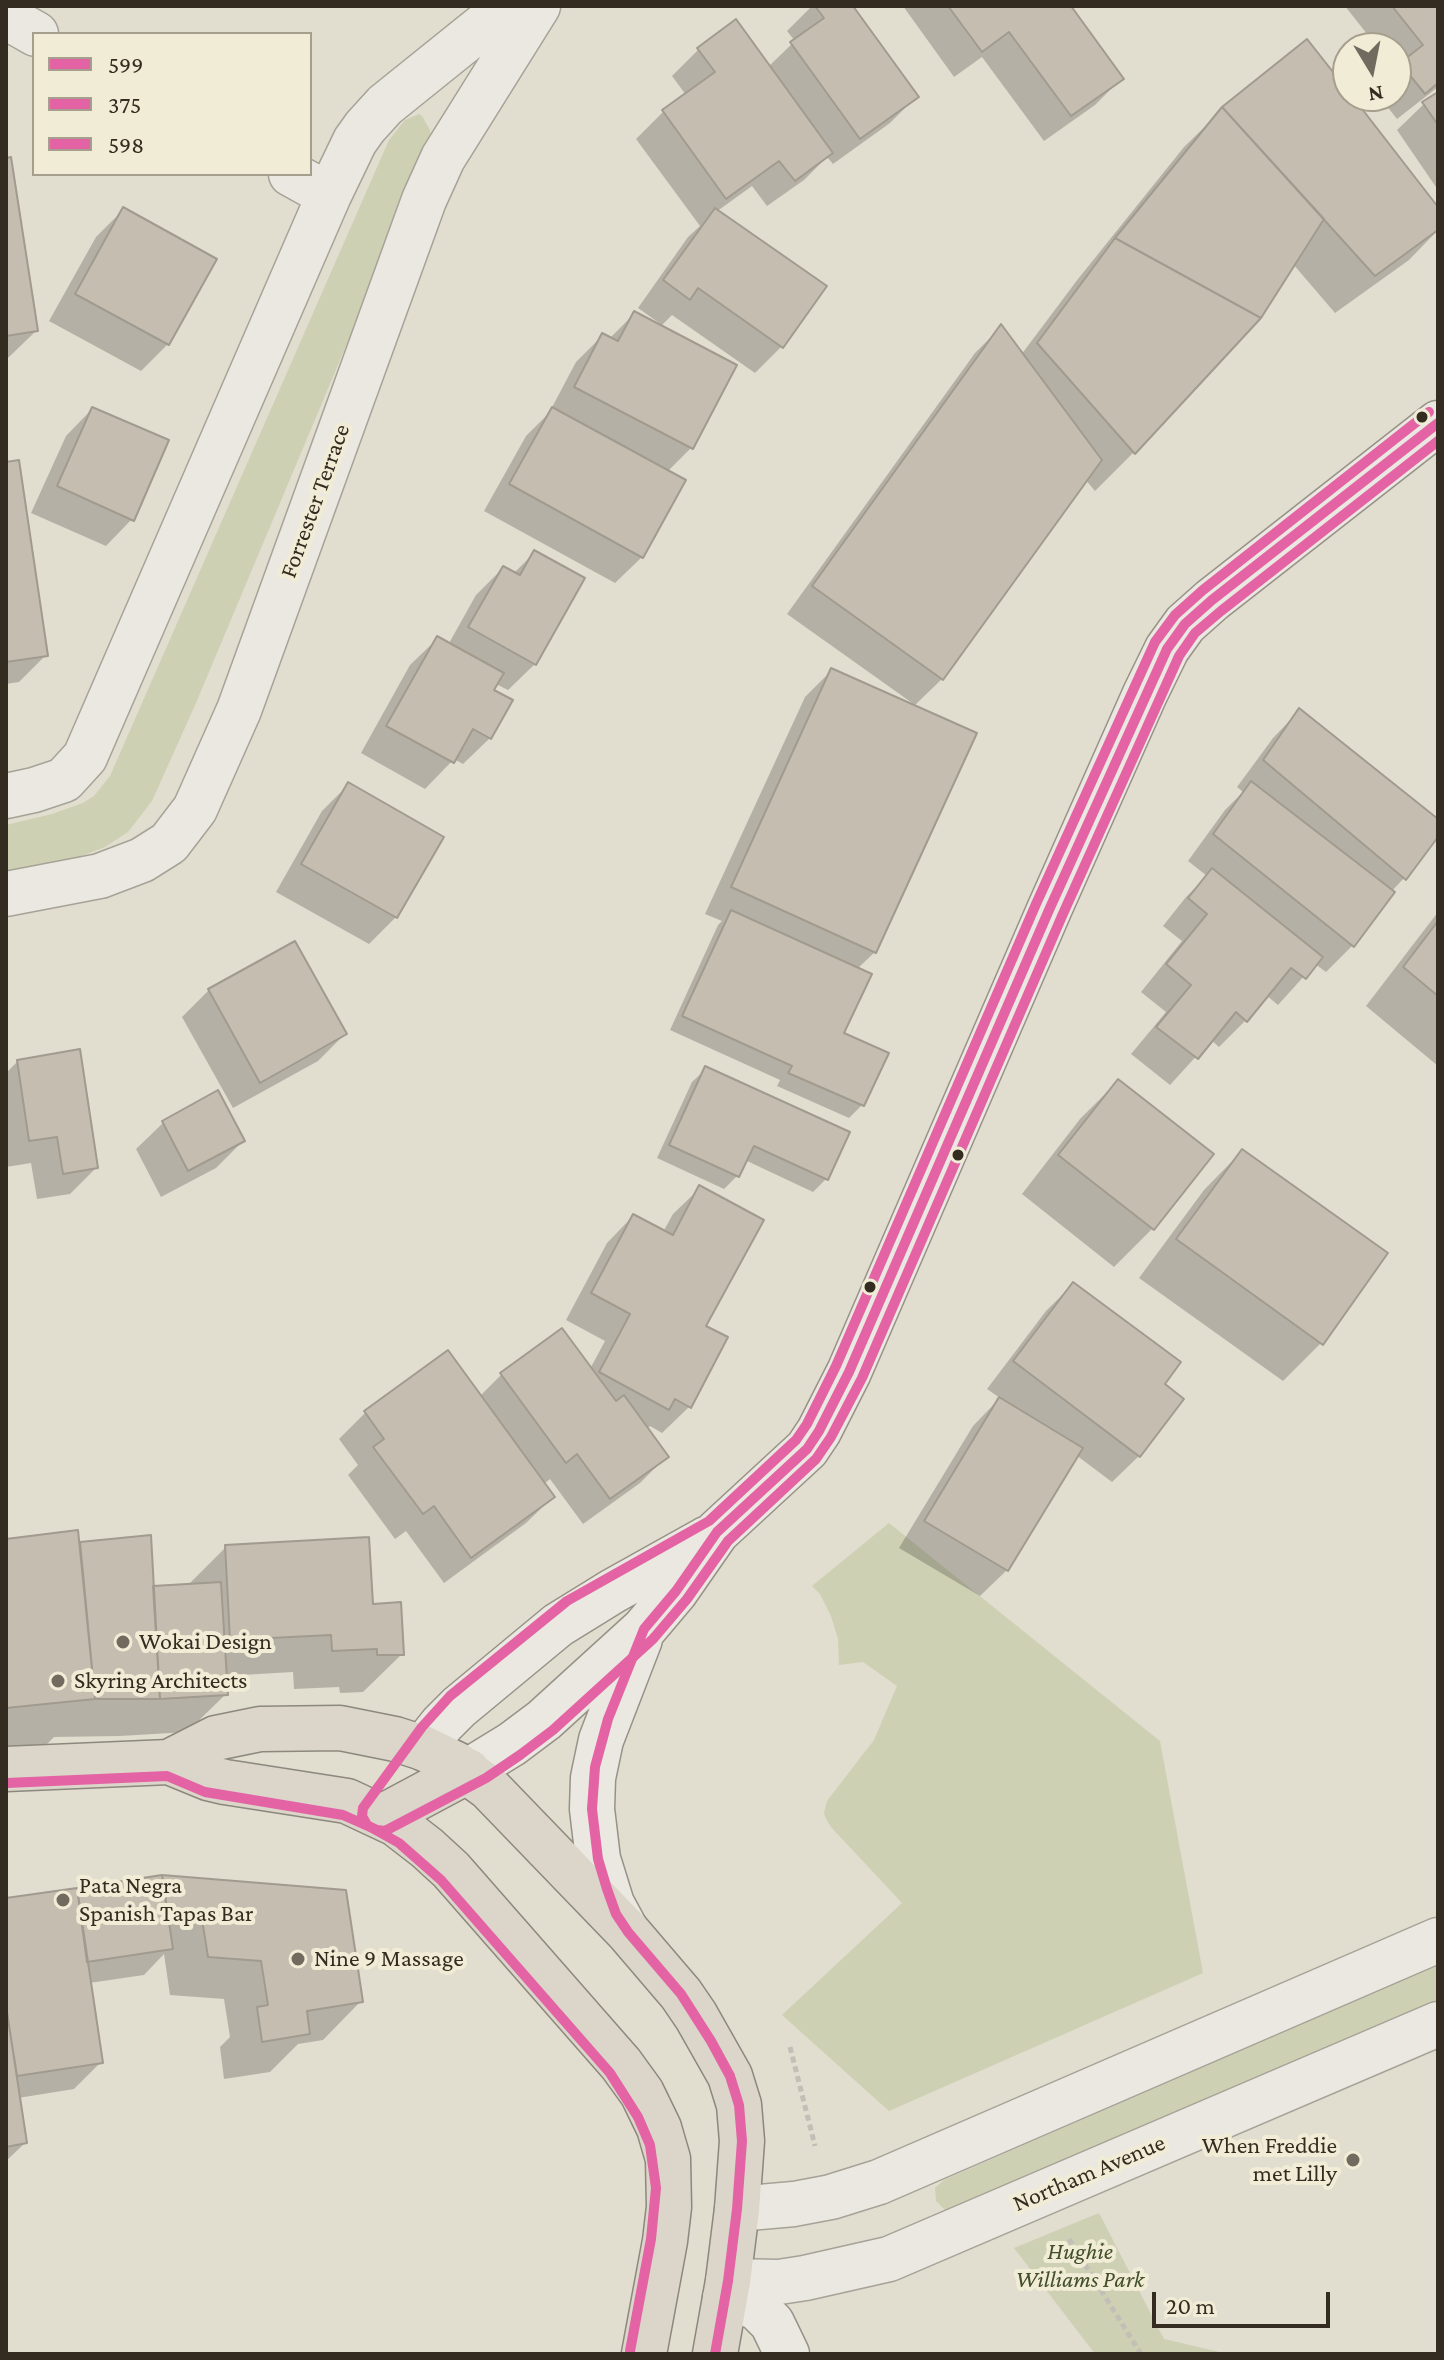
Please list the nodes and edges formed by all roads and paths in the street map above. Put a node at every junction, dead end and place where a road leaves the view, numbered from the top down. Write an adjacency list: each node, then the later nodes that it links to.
1 (508, 6): 6 (street)
2 (538, 6): 9 (street, Forrester Terrace)
3 (6, 17): 4 (street)
4 (32, 32)
5 (295, 176): 6 (street)
6 (329, 195): 8 (street)
7 (1438, 423): 10 (street)
8 (6, 796)
9 (6, 894)
10 (717, 1532): 11 (street); 12 (street)
11 (644, 1629): 15 (street); 17 (street)
12 (423, 1748): 13 (highway); 15 (highway); 16 (highway)
13 (169, 1762): 14 (highway); 16 (highway)
14 (6, 1769)
15 (468, 1771): 16 (highway); 17 (highway)
16 (379, 1815): 24 (highway)
17 (628, 1932): 23 (highway)
18 (1438, 1940): 23 (street)
19 (1438, 2024): 22 (street, Northam Avenue)
20 (790, 2047): 21 (path)
21 (815, 2146)
22 (1041, 2194): 25 (street, Northam Avenue); 29 (path)
23 (737, 2209): 24 (highway); 25 (highway)
24 (665, 2241): 25 (highway); 26 (highway)
25 (727, 2290): 27 (highway); 28 (street)
26 (644, 2354)
27 (715, 2354)
28 (787, 2354)
29 (1141, 2354)

